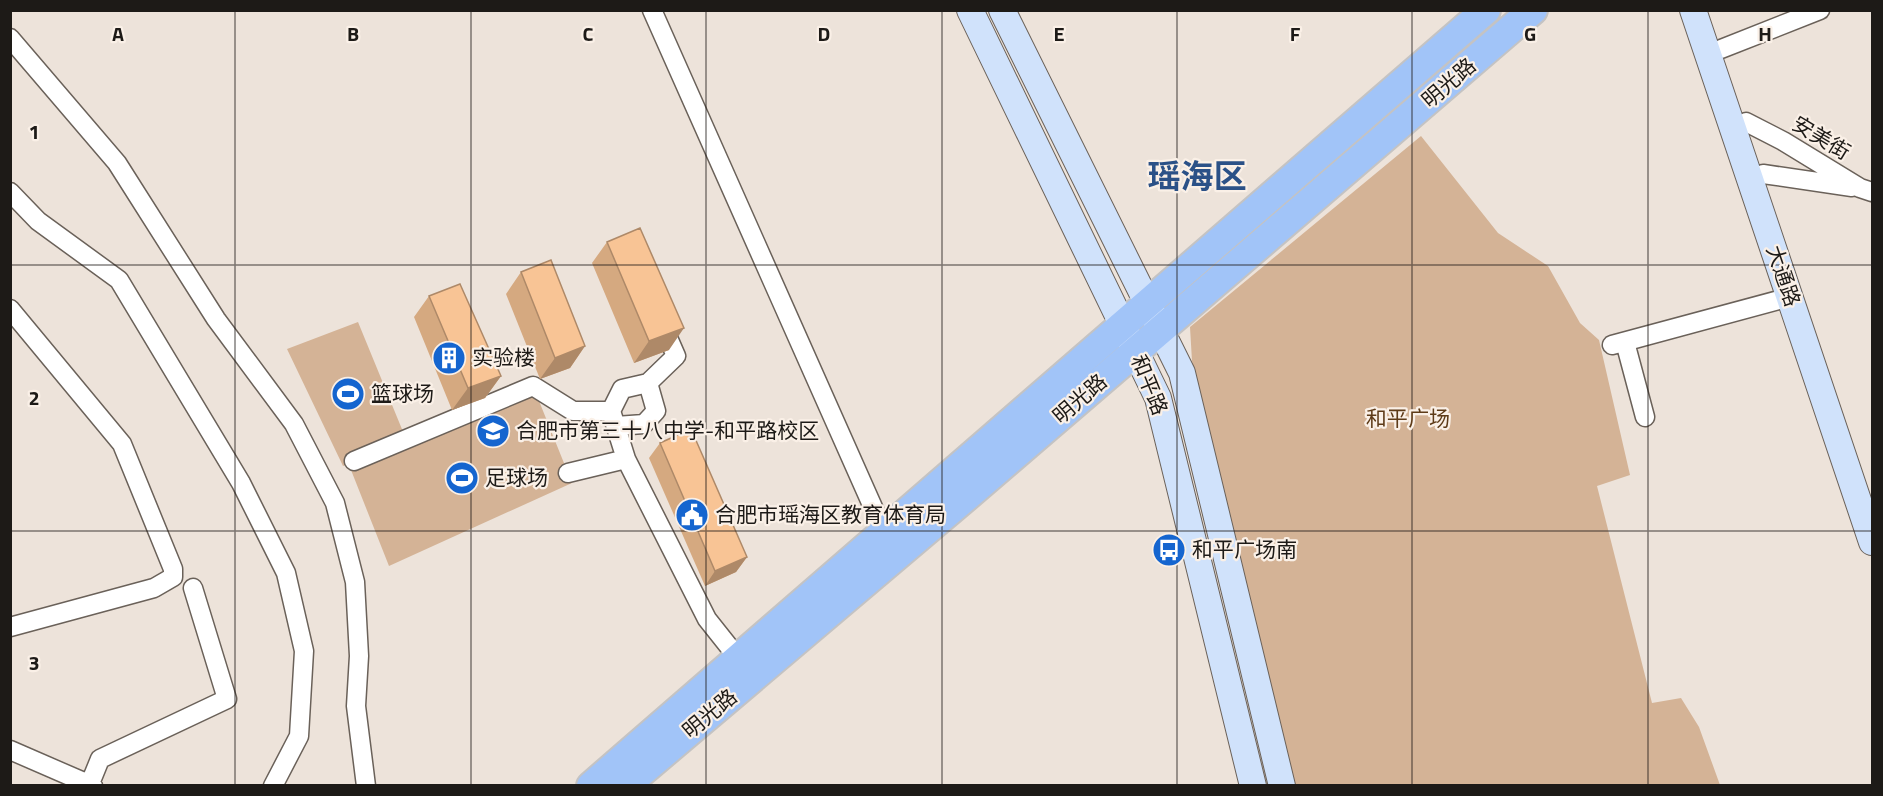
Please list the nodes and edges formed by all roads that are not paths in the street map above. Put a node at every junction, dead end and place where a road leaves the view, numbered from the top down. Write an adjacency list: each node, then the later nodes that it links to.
1 (652, 10): 29 (street)
2 (970, 10): 19 (main road, 和平路)
3 (1002, 10): 17 (main road, 和平路)
4 (1533, 10): 20 (main road, 明光路)
5 (1693, 10): 15 (main road, 大通路)
6 (1708, 10): 10 (main road, 大通路)
7 (1820, 10): 10 (street)
8 (1485, 11): 17 (main road, 明光路)
9 (10, 38): 37 (street)
10 (1721, 49): 11 (main road, 大通路)
11 (1746, 122): 12 (main road, 大通路); 13 (street, 安美街)
12 (1763, 174): 13 (street); 28 (main road, 大通路)
13 (1866, 190)
14 (10, 192): 36 (street)
15 (1790, 297): 23 (street); 30 (main road, 大通路)
16 (652, 303): 22 (street)
17 (1147, 304): 19 (main road, 明光路); 20 (main road, 和平路)
18 (10, 309): 32 (street)
19 (1123, 325): 21 (main road, 和平路); 29 (main road, 明光路)
20 (1160, 330): 21 (main road, 明光路); 41 (main road, 和平路)
21 (1136, 351): 39 (main road, 明光路); 40 (main road, 和平路)
22 (648, 383): 24 (street); 24 (street)
23 (1645, 417)
24 (613, 418): 25 (street); 26 (street)
25 (626, 459): 27 (street); 33 (street)
26 (354, 460)
27 (568, 473)
28 (1872, 499)
29 (884, 532): 33 (main road, 明光路)
30 (1872, 542)
31 (193, 588): 35 (street)
32 (10, 627)
33 (738, 658): 38 (main road, 明光路)
34 (10, 750): 35 (street)
35 (90, 785)
36 (273, 786)
37 (366, 786)
38 (591, 786)
39 (625, 786)
40 (1253, 786)
41 (1282, 786)

